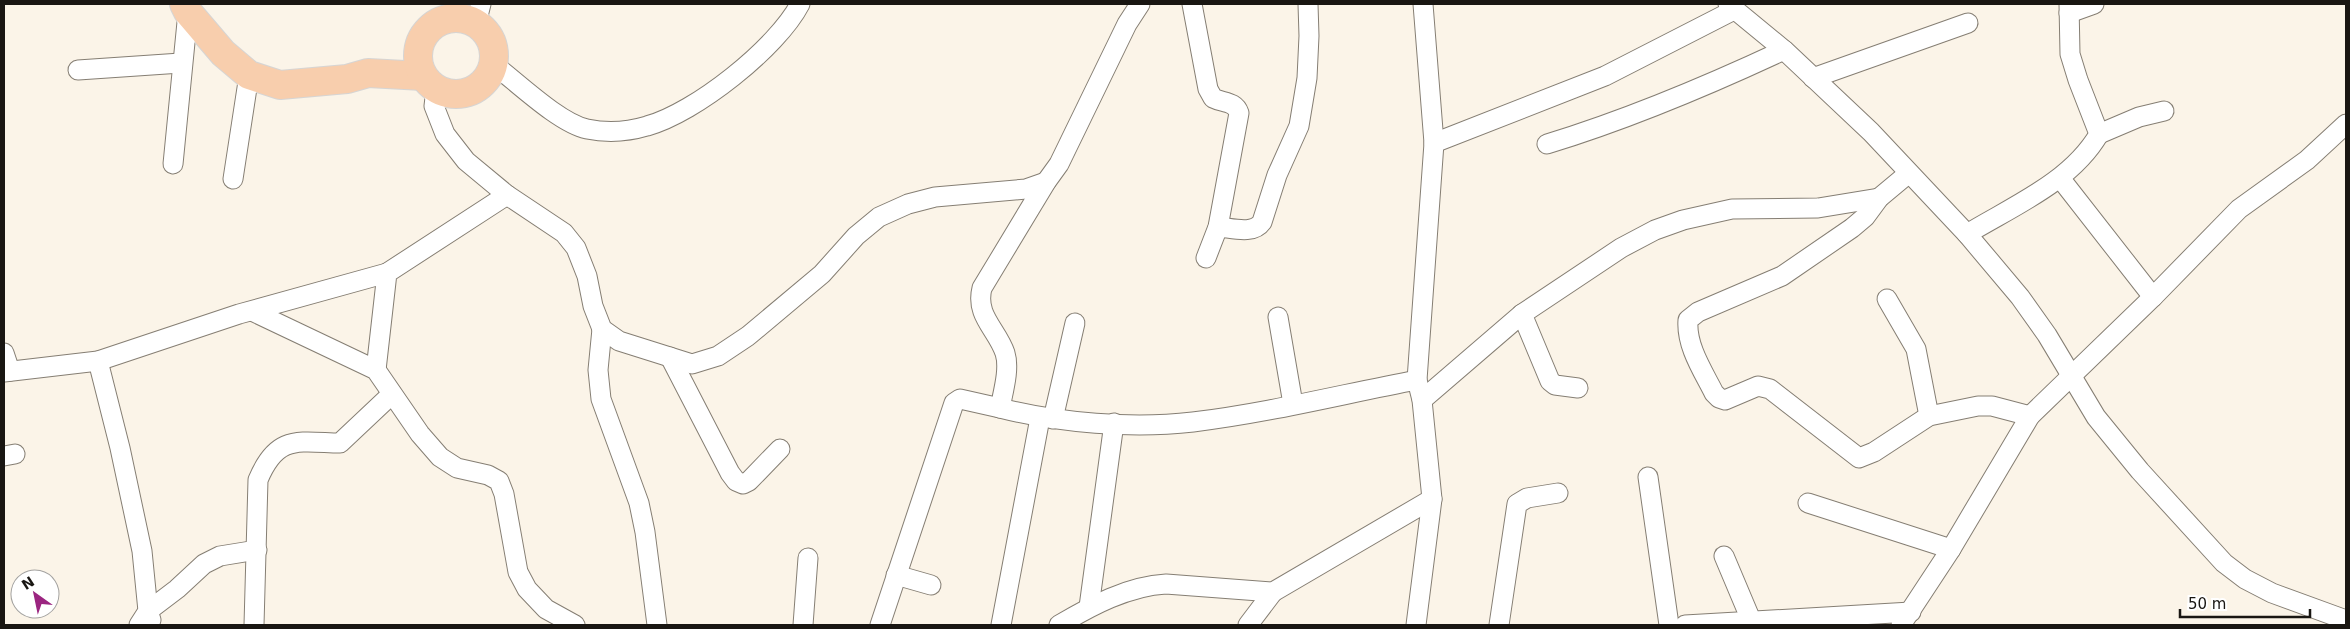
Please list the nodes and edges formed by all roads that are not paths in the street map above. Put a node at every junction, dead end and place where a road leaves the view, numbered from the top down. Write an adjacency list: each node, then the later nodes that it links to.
1 (800, 4): 15 (street)
2 (1140, 4): 30 (street)
3 (1192, 4): 33 (street)
4 (1308, 4): 33 (street)
5 (1423, 4): 24 (street)
6 (2094, 4): 9 (street)
7 (1731, 7): 13 (street); 24 (street)
8 (186, 8): 14 (street); 18 (main road)
9 (2069, 8): 23 (street)
10 (478, 14): 12 (main road); 15 (main road)
11 (1968, 23): 19 (street)
12 (422, 41): 17 (main road); 20 (main road)
13 (1784, 50): 19 (street); 25 (street)
14 (181, 63): 16 (street); 26 (street)
15 (493, 64): 20 (main road)
16 (78, 70)
17 (368, 73): 18 (main road); 20 (main road)
18 (250, 75): 29 (street)
19 (1813, 78): 27 (street)
20 (430, 82): 31 (street)
21 (2164, 111): 23 (street)
22 (2346, 124): 37 (street)
23 (2099, 134): 28 (street)
24 (1434, 142): 49 (street)
25 (1547, 144)
26 (173, 164)
27 (1909, 173): 32 (street); 34 (street)
28 (2060, 178): 34 (street); 37 (street)
29 (233, 179)
30 (1046, 182): 44 (street); 54 (street)
31 (507, 195): 36 (street); 43 (street)
32 (1879, 198): 40 (street); 55 (street)
33 (1218, 227): 35 (street)
34 (1967, 234): 48 (street)
35 (1206, 258)
36 (387, 274): 39 (street); 47 (street)
37 (2153, 297): 48 (street)
38 (1887, 299): 55 (street)
39 (254, 312): 45 (street); 47 (street)
40 (1522, 314): 50 (street); 52 (street)
41 (1278, 317): 53 (street)
42 (1075, 323): 57 (street)
43 (602, 329): 44 (street); 79 (street)
44 (670, 357): 59 (street)
45 (98, 361): 46 (street); 75 (street)
46 (6, 365)
47 (376, 370): 51 (street)
48 (2071, 377): 56 (street); 72 (street)
49 (1417, 380): 52 (street); 53 (street)
50 (1578, 388)
51 (392, 394): 65 (street); 73 (street)
52 (1422, 400): 62 (street)
53 (1293, 404): 58 (street)
54 (1000, 408): 57 (street); 68 (street)
55 (1929, 416): 56 (street)
56 (2030, 416): 64 (street)
57 (1047, 418): 58 (street); 82 (street)
58 (1114, 423): 71 (street)
59 (780, 449)
60 (1648, 477): 87 (street)
61 (1558, 493): 86 (street)
62 (1432, 499): 70 (street); 85 (street)
63 (1808, 504): 64 (street)
64 (1951, 549): 74 (street)
65 (257, 550): 75 (street); 77 (street)
66 (1724, 556): 76 (street)
67 (808, 558): 80 (street)
68 (896, 575): 69 (street); 81 (street)
69 (931, 585)
70 (1274, 592): 71 (street); 84 (street)
71 (1089, 607): 83 (street)
72 (2342, 612)
73 (545, 617): 78 (street)
74 (1906, 618): 76 (street)
75 (146, 620)
76 (1751, 620): 88 (street)
77 (254, 625)
78 (575, 625)
79 (657, 625)
80 (803, 625)
81 (880, 625)
82 (1001, 625)
83 (1059, 625)
84 (1248, 625)
85 (1416, 625)
86 (1499, 625)
87 (1669, 625)
88 (1685, 625)

